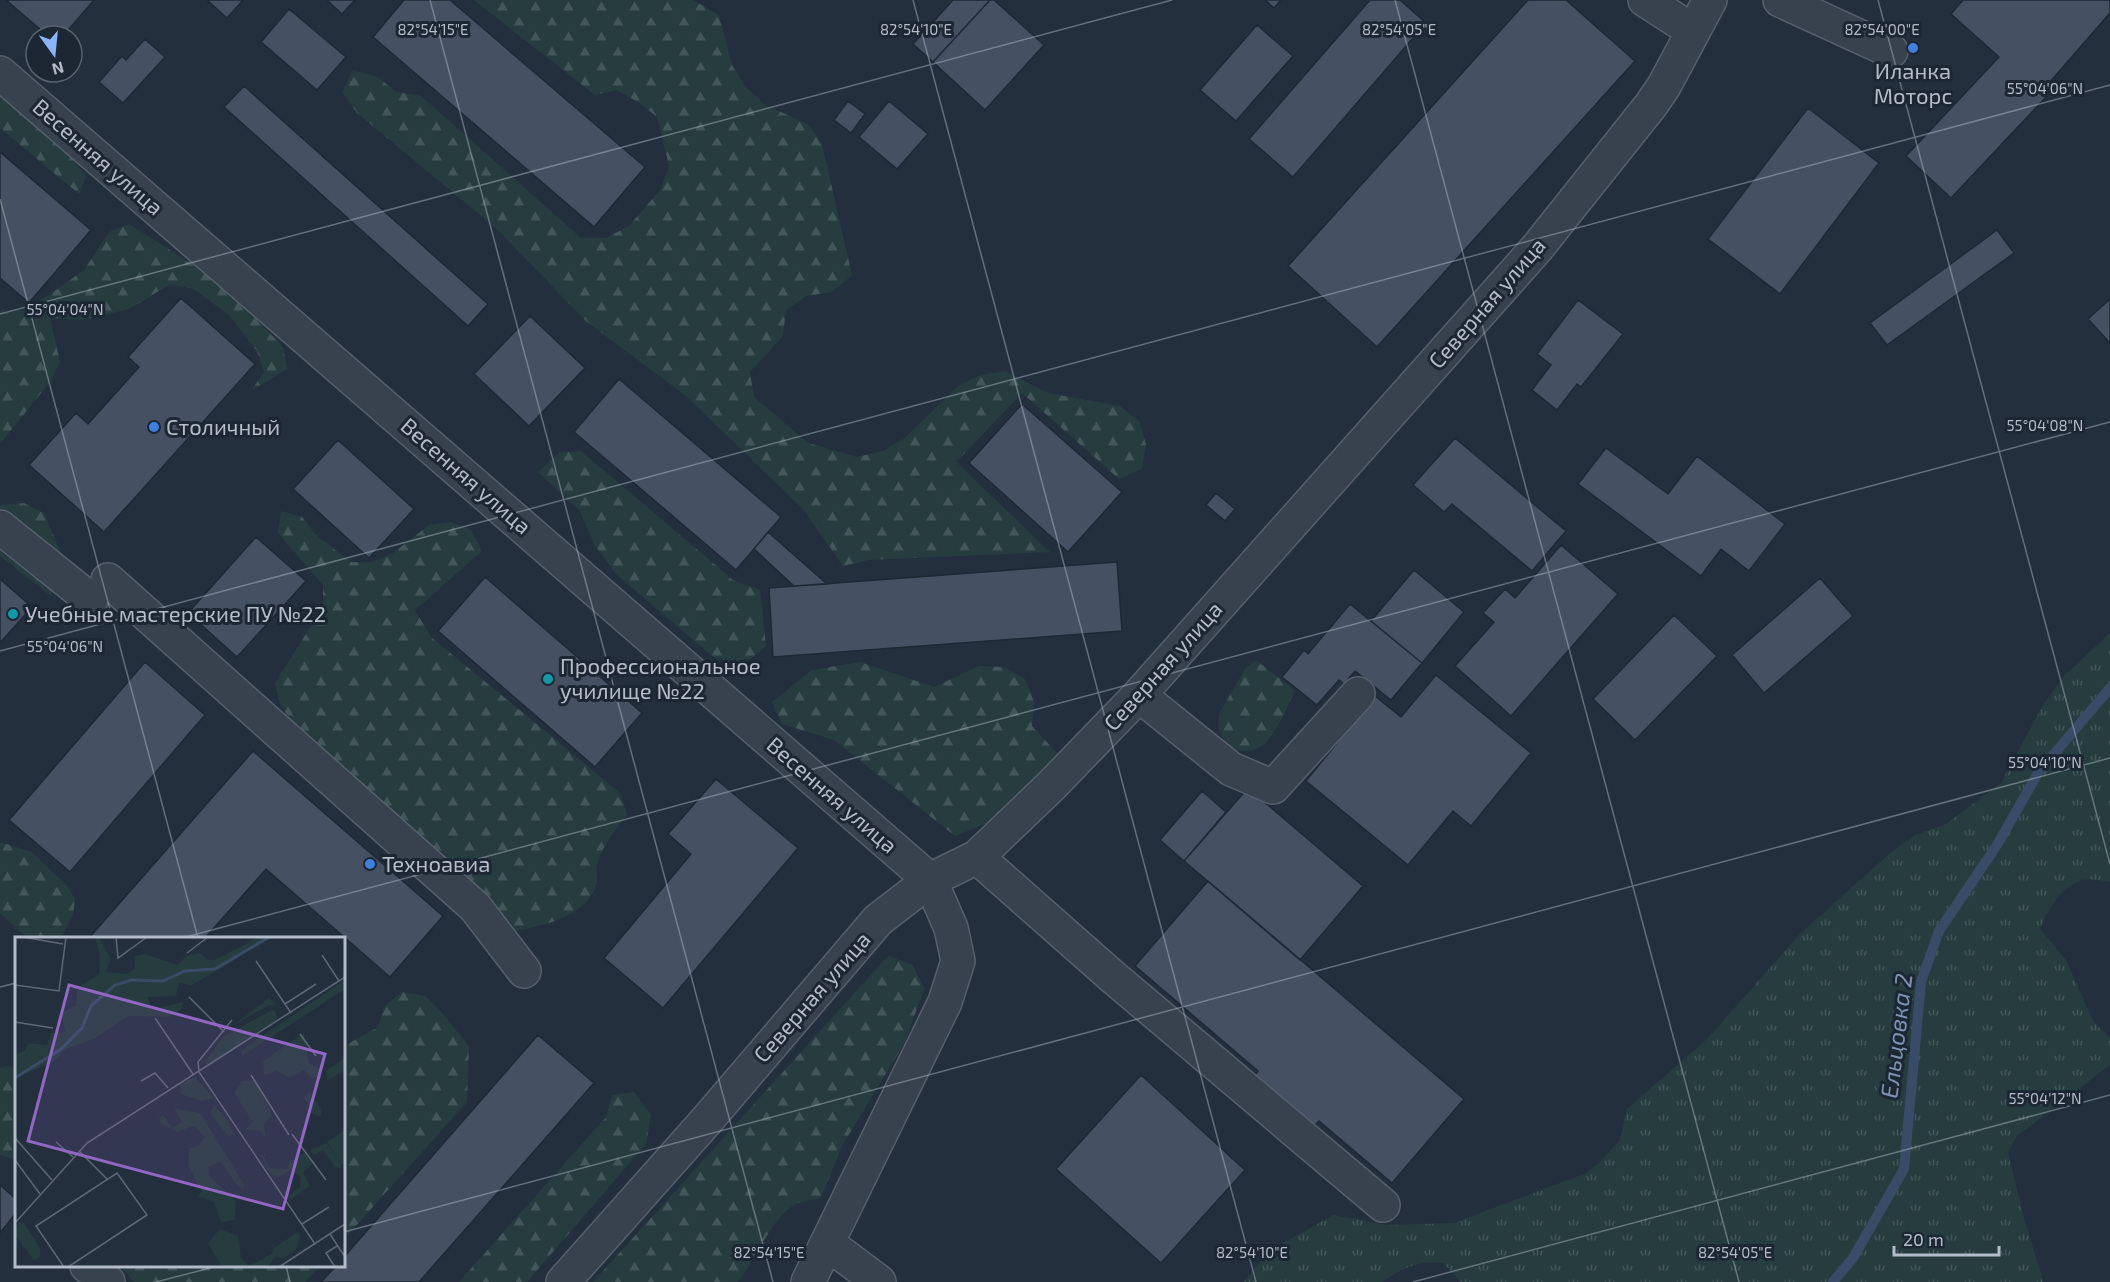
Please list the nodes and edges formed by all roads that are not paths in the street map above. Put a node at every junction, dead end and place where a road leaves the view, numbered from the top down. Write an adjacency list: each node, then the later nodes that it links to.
1 (1645, 0): 4 (street)
2 (1710, 0): 4 (street, Северная улица)
3 (1780, 0): 5 (street)
4 (1694, 31): 9 (street, Северная улица)
5 (1891, 51)
6 (0, 73): 11 (street, Весенняя улица)
7 (0, 527): 12 (street)
8 (1358, 694): 9 (street)
9 (1139, 695): 10 (street, Северная улица)
10 (976, 857): 11 (street, Северная улица); 13 (street)
11 (930, 880): 14 (street); 17 (street, Северная улица)
12 (524, 971)
13 (1383, 1204)
14 (827, 1243): 18 (street); 19 (street)
15 (88, 1267): 16 (street)
16 (108, 1282)
17 (563, 1282)
18 (808, 1282)
19 (879, 1282)

